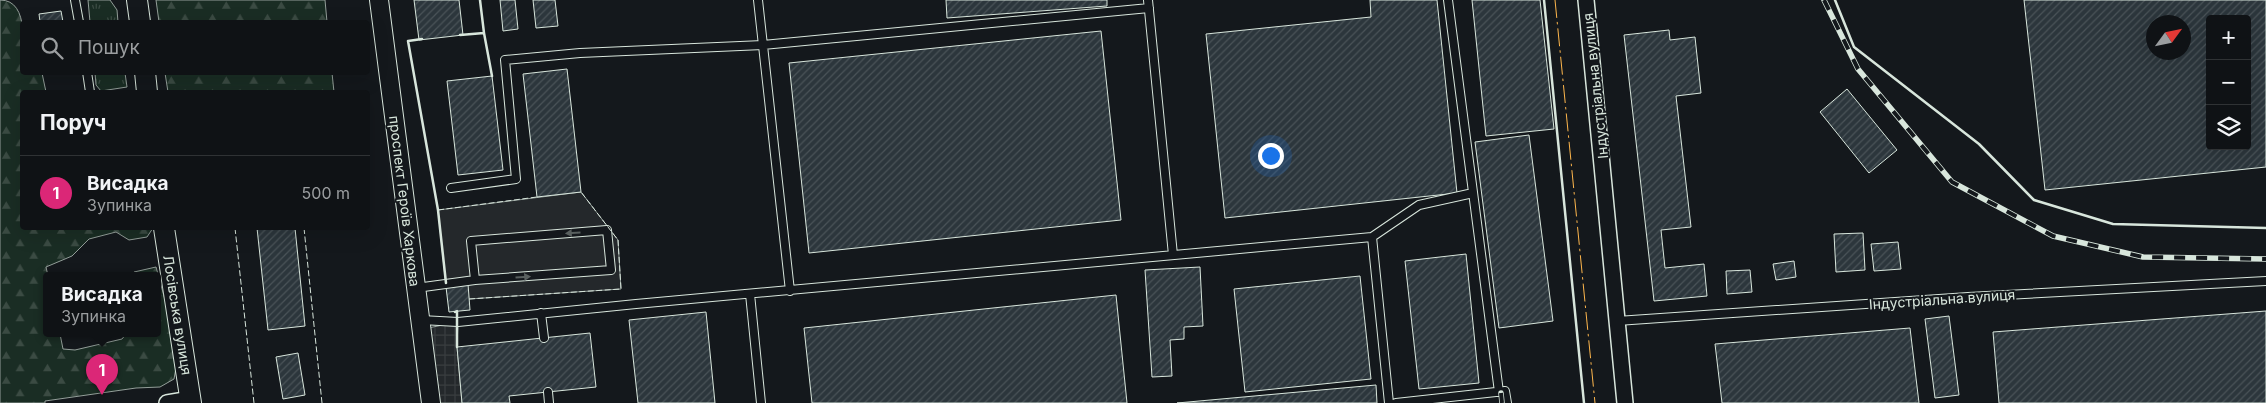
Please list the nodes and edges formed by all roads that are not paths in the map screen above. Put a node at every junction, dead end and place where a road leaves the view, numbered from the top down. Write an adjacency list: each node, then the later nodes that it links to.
1 (75, 0): 8 (lane)
2 (137, 0): 9 (main road)
3 (379, 0): 20 (street, проспект Героїв Харкова)
4 (758, 0): 10 (lane)
5 (1448, 0): 14 (lane)
6 (1586, 0): 25 (street, Індустріальна вулиця)
7 (1148, 4): 10 (lane); 17 (lane)
8 (78, 20)
9 (140, 20)
10 (763, 45): 13 (lane); 21 (lane)
11 (87, 75): 12 (lane)
12 (90, 90)
13 (450, 188)
14 (1473, 193): 16 (lane); 28 (lane)
15 (164, 230): 29 (main road, Лосівська вулиця)
16 (1372, 237): 17 (lane); 34 (lane)
17 (1173, 255): 21 (lane)
18 (475, 280): 18 (lane, one-way to 18); 20 (lane)
19 (2266, 280): 25 (lane, Індустріальна вулиця)
20 (416, 288): 24 (street, проспект Героїв Харкова)
21 (790, 291): 22 (lane)
22 (750, 294): 23 (lane); 33 (lane)
23 (541, 313): 24 (lane); 26 (lane)
24 (421, 320): 31 (street, проспект Героїв Харкова)
25 (1617, 321): 37 (street, Індустріальна вулиця)
26 (544, 338)
27 (548, 392): 32 (lane)
28 (1499, 392): 35 (lane); 36 (lane)
29 (191, 401): 30 (street)
30 (167, 403)
31 (431, 403)
32 (549, 403)
33 (761, 403)
34 (1389, 403)
35 (1396, 403)
36 (1507, 403)
37 (1625, 403)

